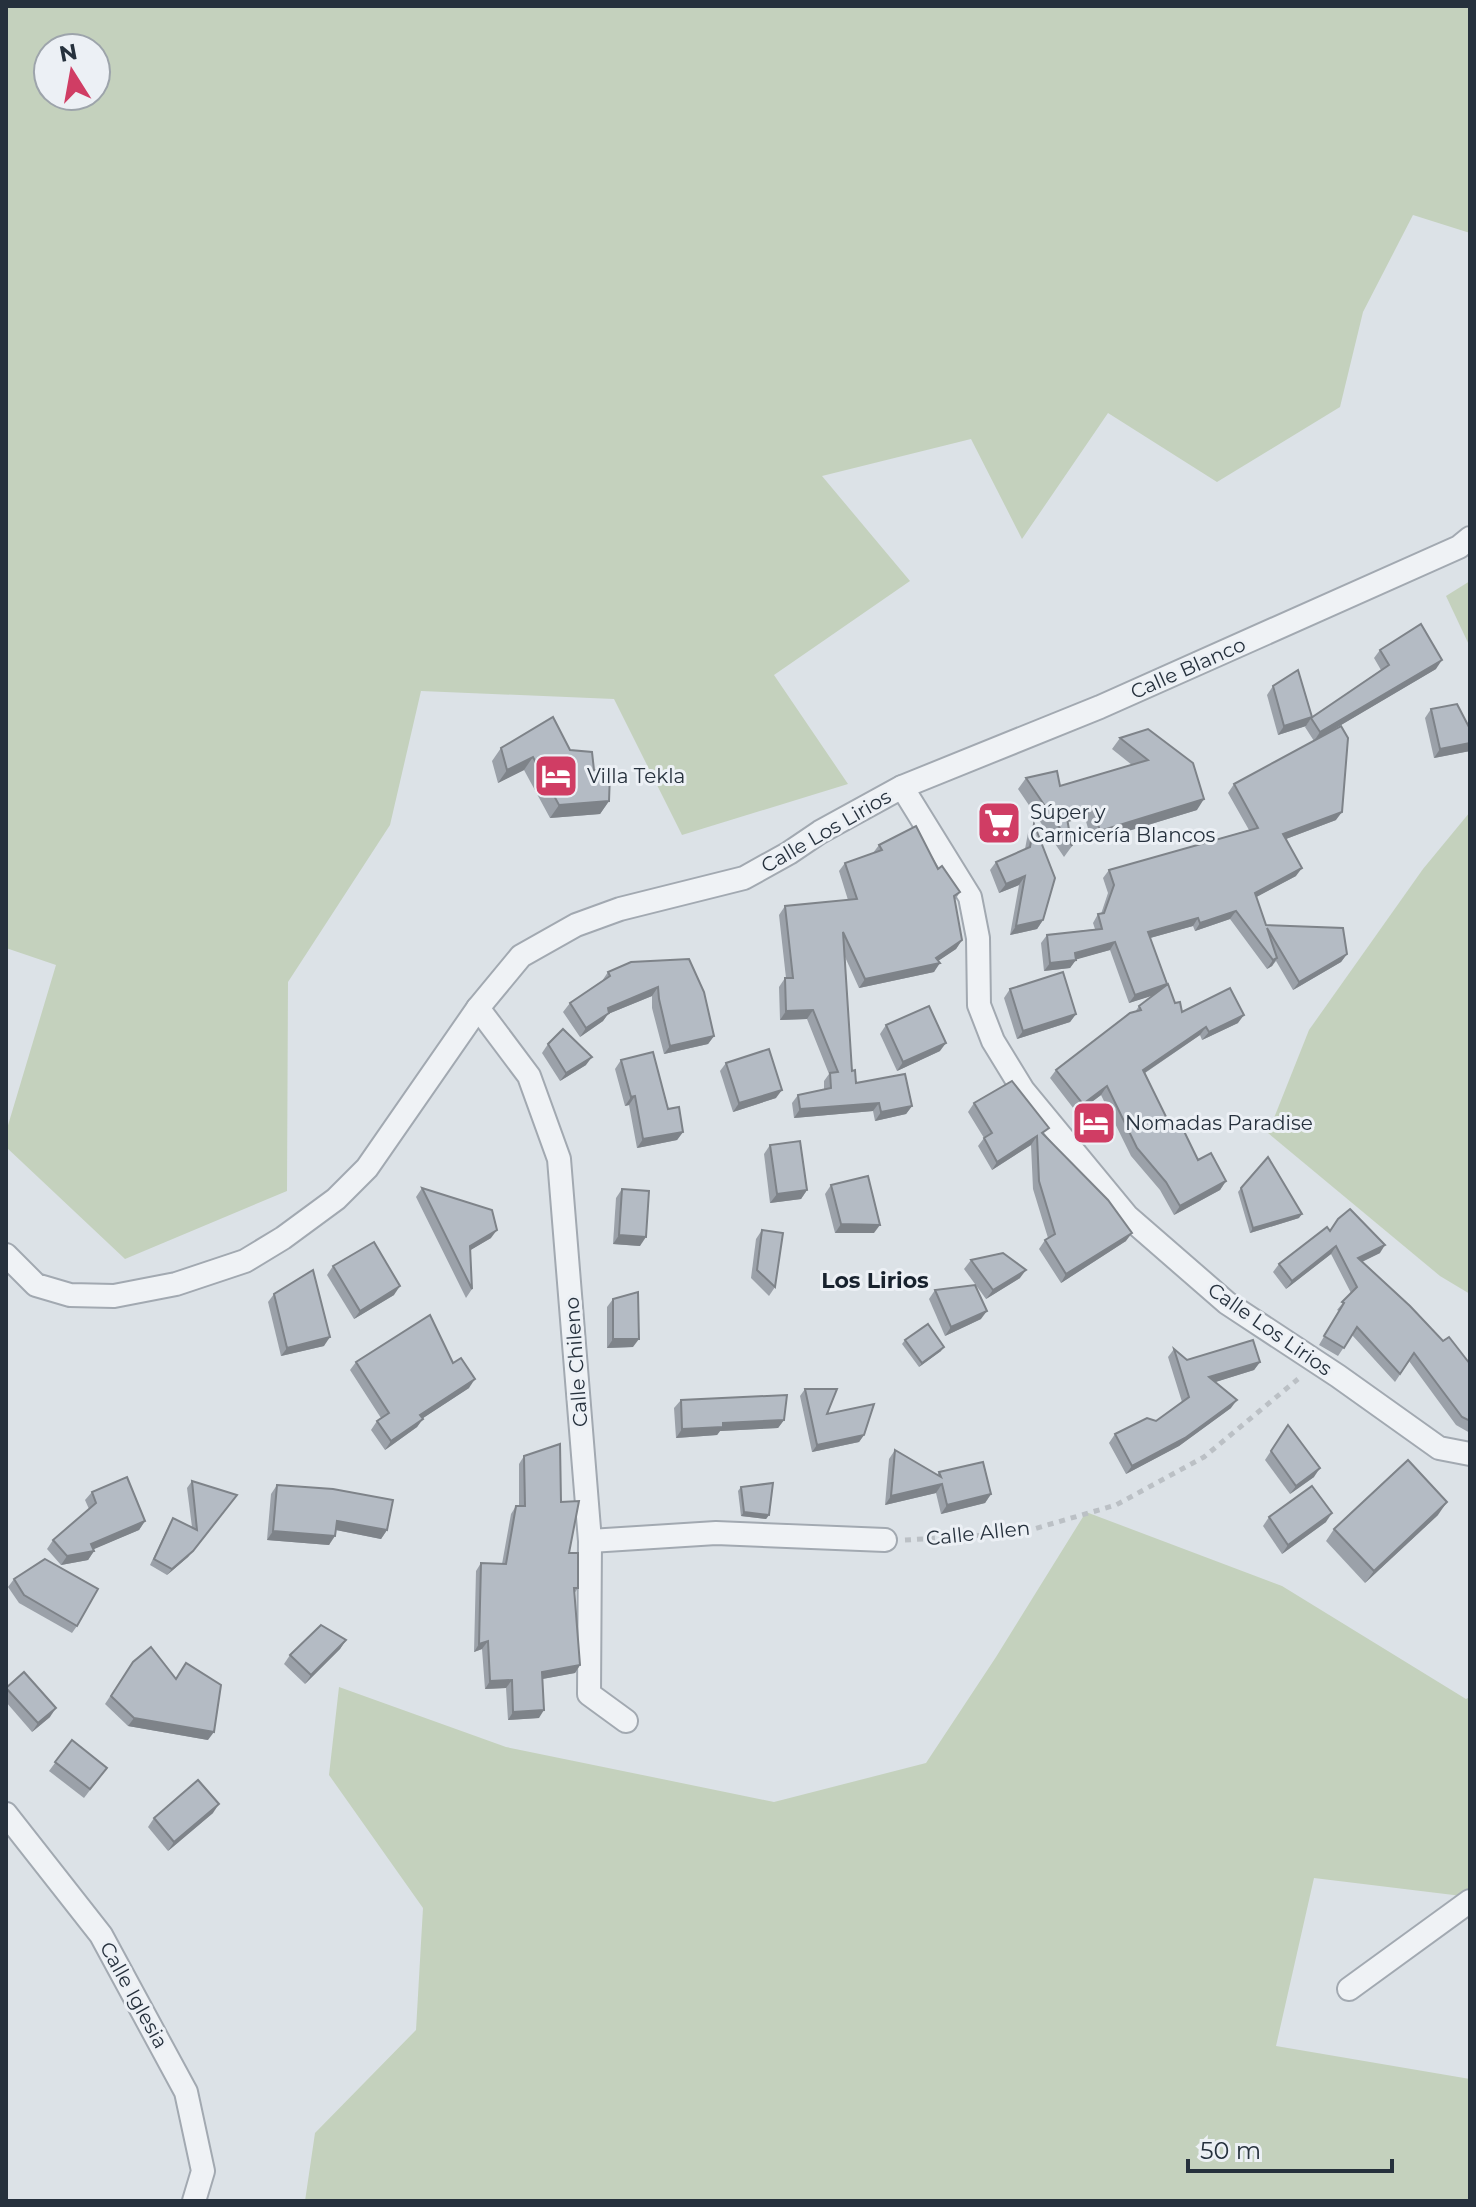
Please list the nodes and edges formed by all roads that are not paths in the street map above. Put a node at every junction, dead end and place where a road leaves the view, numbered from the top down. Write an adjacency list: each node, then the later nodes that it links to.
1 (1470, 538): 2 (street, Calle Blanco)
2 (902, 787): 3 (street, Calle Los Lirios); 5 (street, Calle Los Lirios)
3 (478, 1008): 4 (street, Calle Los Lirios); 7 (street, Calle Chileno)
4 (6, 1255)
5 (1470, 1454)
6 (885, 1540): 7 (street)
7 (590, 1541): 8 (street, Calle Chileno)
8 (626, 1721)
9 (6, 1814): 12 (street, Calle Iglesia)
10 (1470, 1901): 11 (street)
11 (1349, 1989)
12 (194, 2201)

